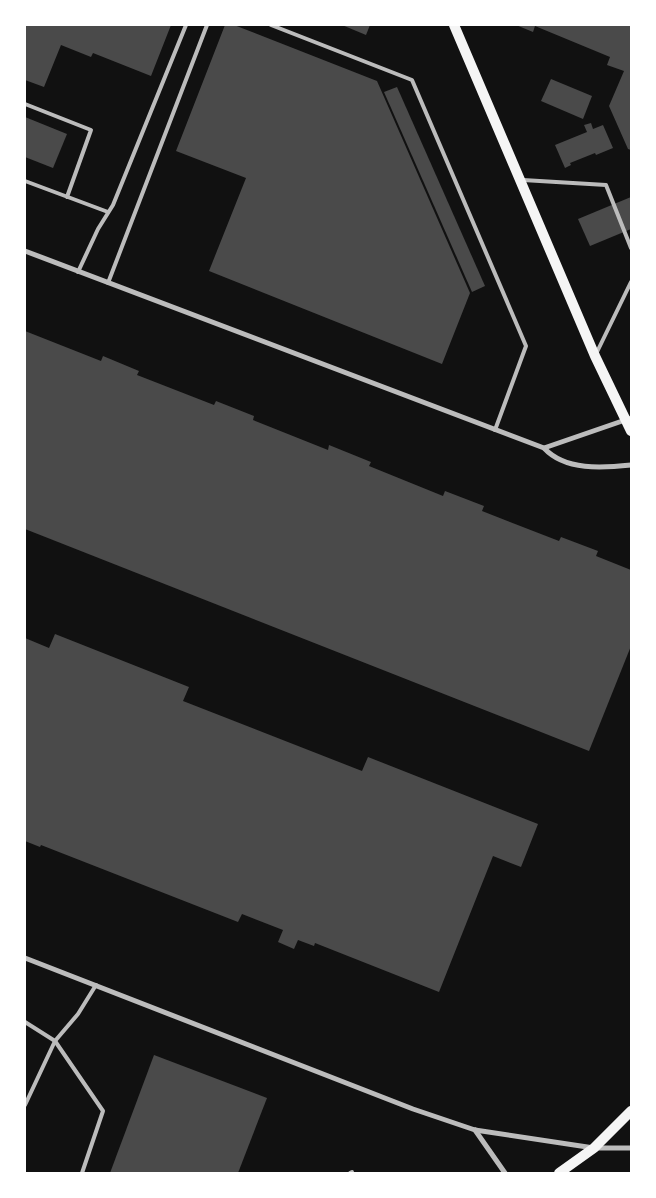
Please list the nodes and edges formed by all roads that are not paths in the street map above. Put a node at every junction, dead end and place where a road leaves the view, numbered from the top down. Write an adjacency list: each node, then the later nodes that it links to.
1 (186, 25): 9 (lane)
2 (207, 25): 14 (lane)
3 (270, 25): 17 (lane)
4 (454, 25): 6 (main road)
5 (25, 104): 8 (lane)
6 (520, 180): 10 (lane); 15 (main road)
7 (25, 181): 8 (lane)
8 (67, 198): 9 (lane)
9 (108, 212): 12 (lane)
10 (631, 248)
11 (25, 251): 12 (street)
12 (78, 272): 14 (street)
13 (631, 282): 15 (lane)
14 (108, 283): 17 (street)
15 (595, 356): 16 (main road)
16 (628, 419): 18 (main road); 19 (street)
17 (495, 430): 19 (street)
18 (631, 431)
19 (544, 448): 20 (street)
20 (631, 465)
21 (25, 958): 22 (street)
22 (96, 985): 24 (lane); 27 (street)
23 (25, 1022): 24 (lane)
24 (55, 1041): 25 (lane); 30 (lane)
25 (25, 1105)
26 (631, 1111): 28 (main road)
27 (476, 1130): 28 (street); 31 (street)
28 (594, 1148): 29 (street); 32 (main road)
29 (631, 1148)
30 (82, 1173)
31 (505, 1173)
32 (559, 1173)

